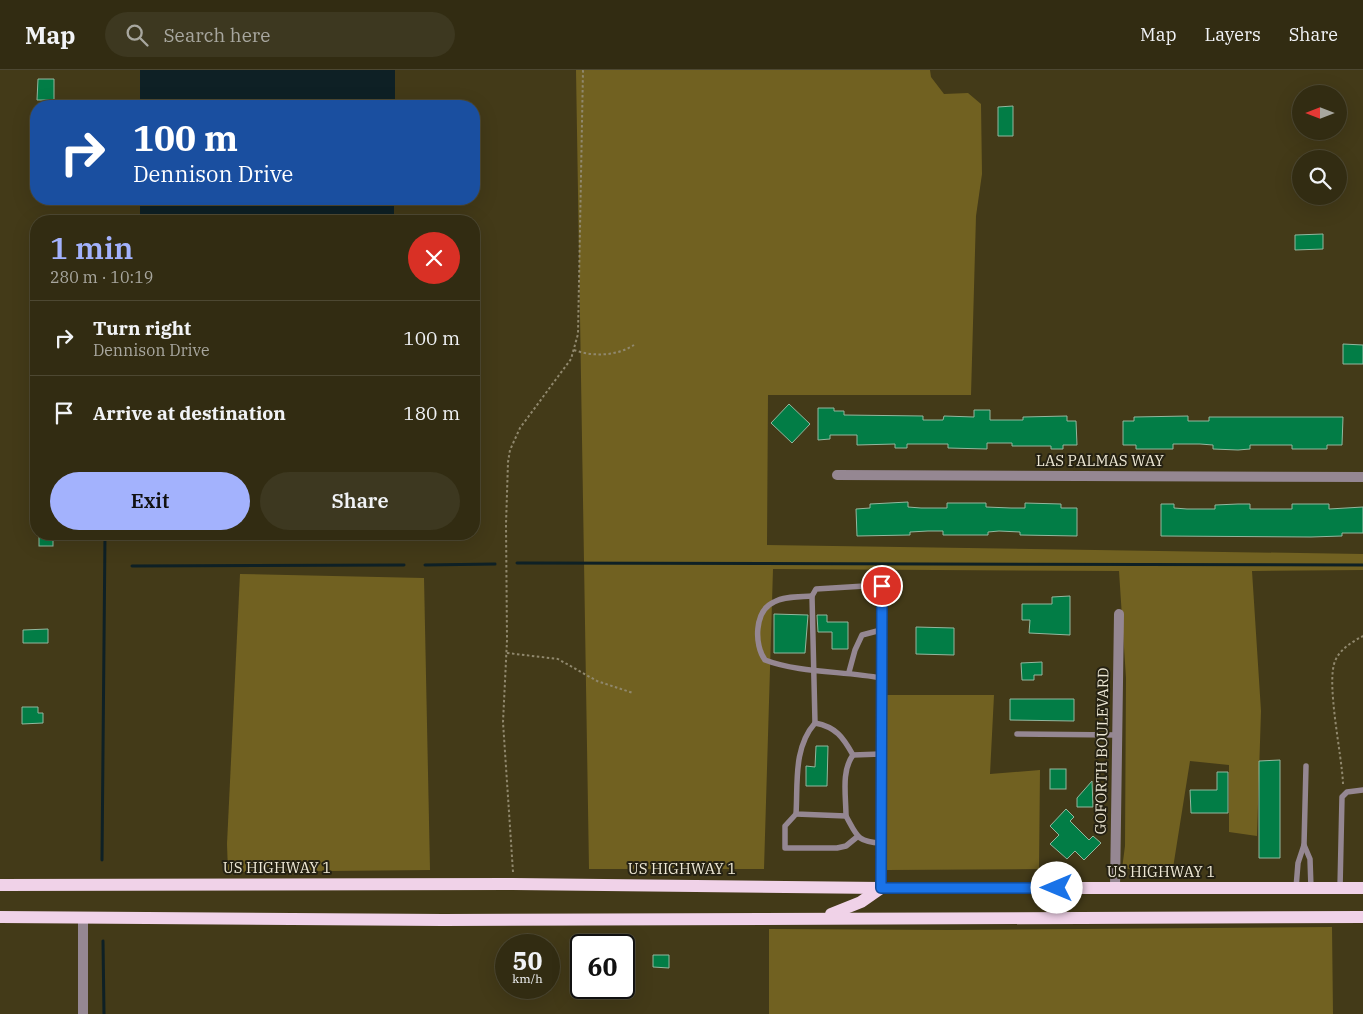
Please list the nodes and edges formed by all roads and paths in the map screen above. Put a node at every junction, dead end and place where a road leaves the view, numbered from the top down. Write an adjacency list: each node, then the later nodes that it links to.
1 (583, 70): 3 (path)
2 (634, 345): 3 (path)
3 (574, 350): 11 (path)
4 (837, 475): 5 (street, LAS PALMAS WAY)
5 (1363, 478)
6 (882, 586): 7 (lane); 9 (street)
7 (812, 596): 12 (lane); 12 (lane)
8 (1119, 614): 18 (street, GOFORTH BOULEVARD)
9 (882, 630): 13 (lane); 14 (street)
10 (1363, 636): 23 (path)
11 (506, 653): 15 (path); 29 (path)
12 (812, 670): 13 (lane); 16 (lane)
13 (849, 672): 14 (lane)
14 (881, 678): 19 (street)
15 (634, 693)
16 (815, 723): 20 (lane); 24 (lane)
17 (1017, 734): 18 (lane)
18 (1117, 735): 32 (street, GOFORTH BOULEVARD)
19 (881, 754): 20 (lane); 27 (street)
20 (853, 755): 25 (lane)
21 (1306, 766): 28 (lane)
22 (1363, 790): 23 (lane)
23 (1343, 794): 35 (lane)
24 (796, 814): 25 (lane); 26 (lane)
25 (846, 816): 26 (lane)
26 (857, 837): 27 (lane)
27 (881, 843): 31 (street)
28 (1304, 845): 33 (lane); 34 (lane)
29 (514, 884): 30 (main road, US HIGHWAY 1); 31 (main road, US HIGHWAY 1)
30 (0, 885)
31 (881, 888): 32 (main road, US HIGHWAY 1); 38 (main road)
32 (1115, 888): 33 (main road, US HIGHWAY 1)
33 (1296, 888): 34 (main road, US HIGHWAY 1)
34 (1311, 888): 35 (main road, US HIGHWAY 1)
35 (1340, 888): 36 (main road, US HIGHWAY 1)
36 (1363, 888)
37 (0, 917): 40 (main road)
38 (824, 917): 39 (main road); 40 (main road)
39 (1363, 917)
40 (83, 919): 41 (street)
41 (83, 1014)

